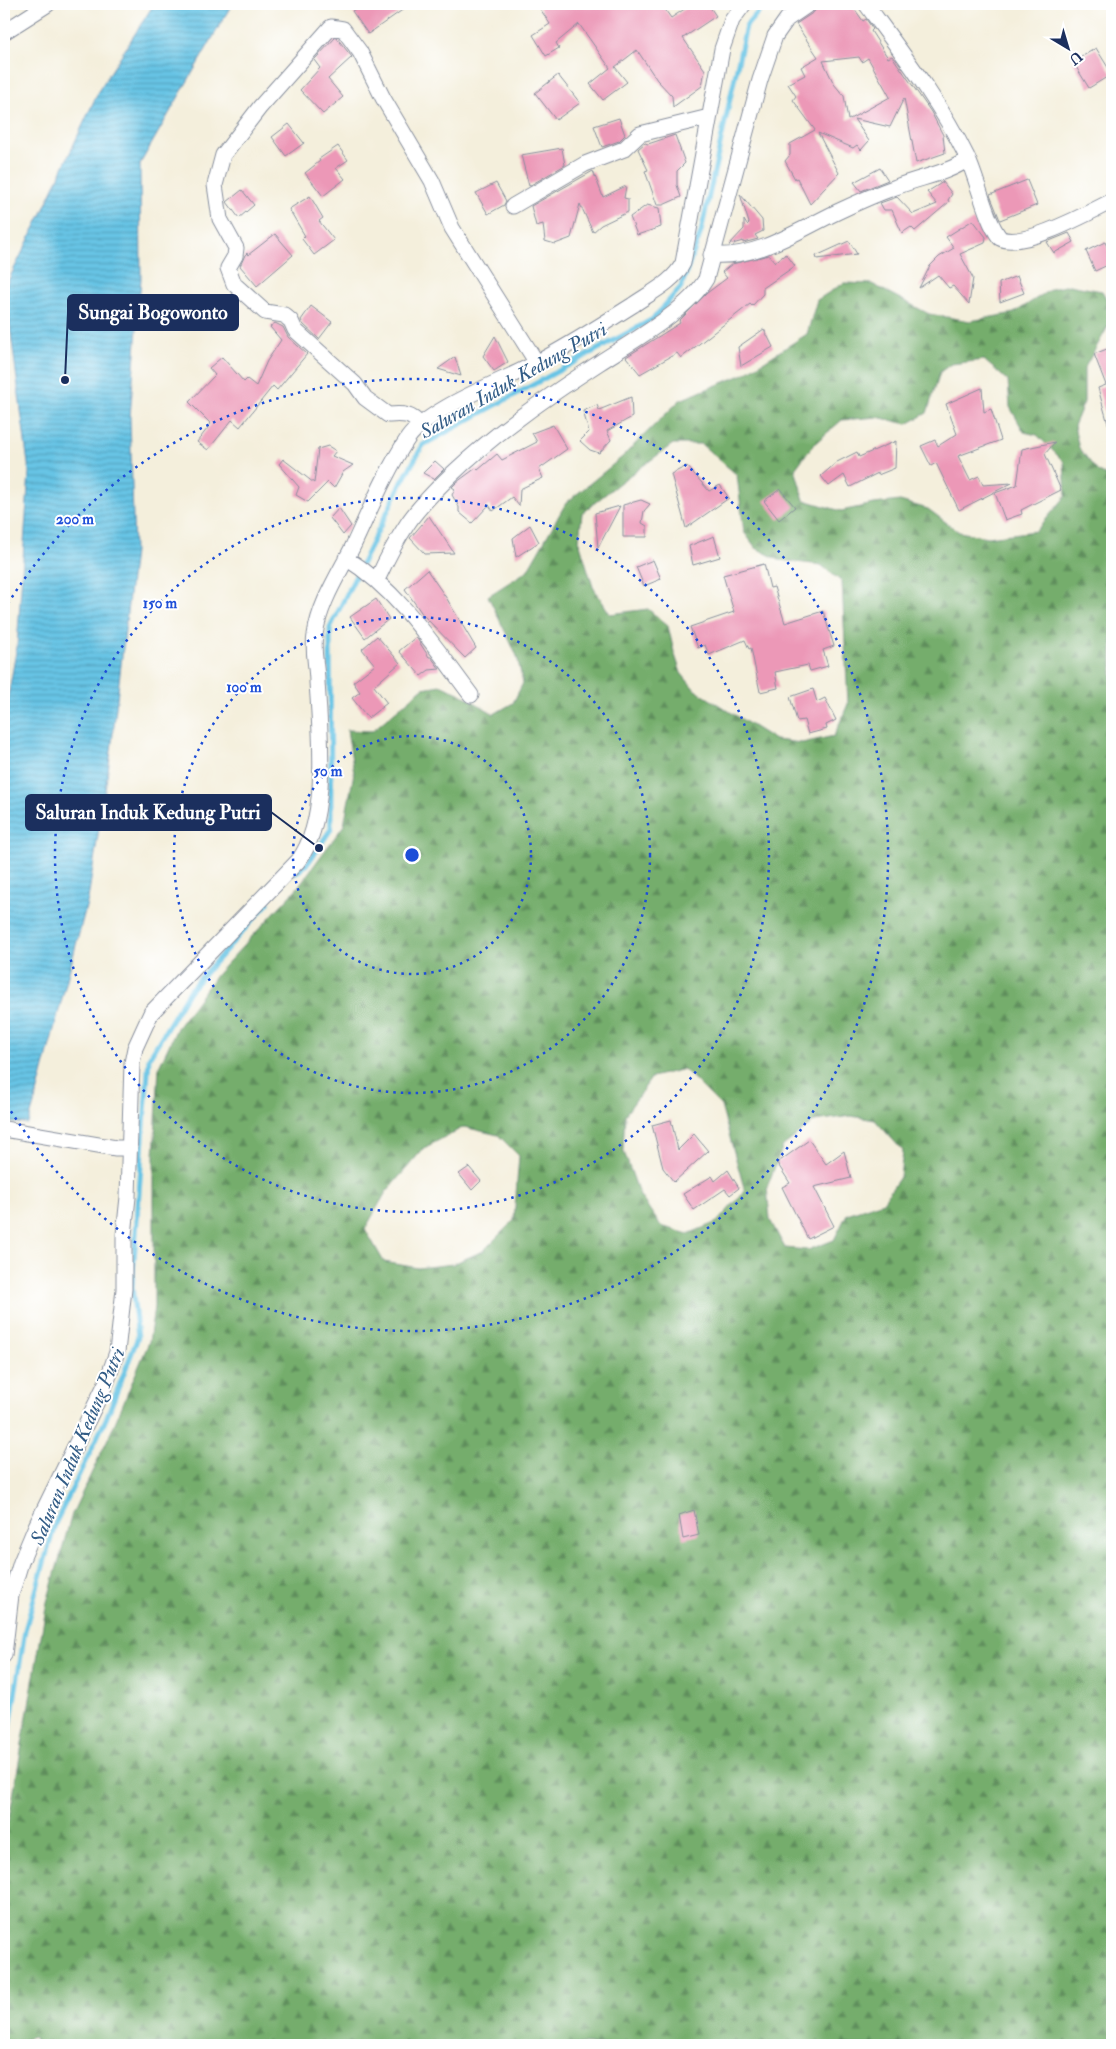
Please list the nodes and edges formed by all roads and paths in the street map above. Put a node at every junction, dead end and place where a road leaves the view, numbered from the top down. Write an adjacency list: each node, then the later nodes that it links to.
1 (48, 4): 5 (street)
2 (744, 4): 6 (street)
3 (810, 4): 10 (street)
4 (866, 4): 7 (street)
5 (4, 32)
6 (708, 117): 9 (street); 11 (street)
7 (968, 159): 8 (street); 10 (street)
8 (1112, 201)
9 (513, 206)
10 (711, 255): 14 (street)
11 (537, 363): 12 (street); 12 (street)
12 (421, 426): 13 (street)
13 (349, 560): 14 (street); 17 (street)
14 (374, 577): 15 (street)
15 (471, 695)
16 (4, 1129): 17 (street)
17 (130, 1148): 18 (street)
18 (4, 1654)

